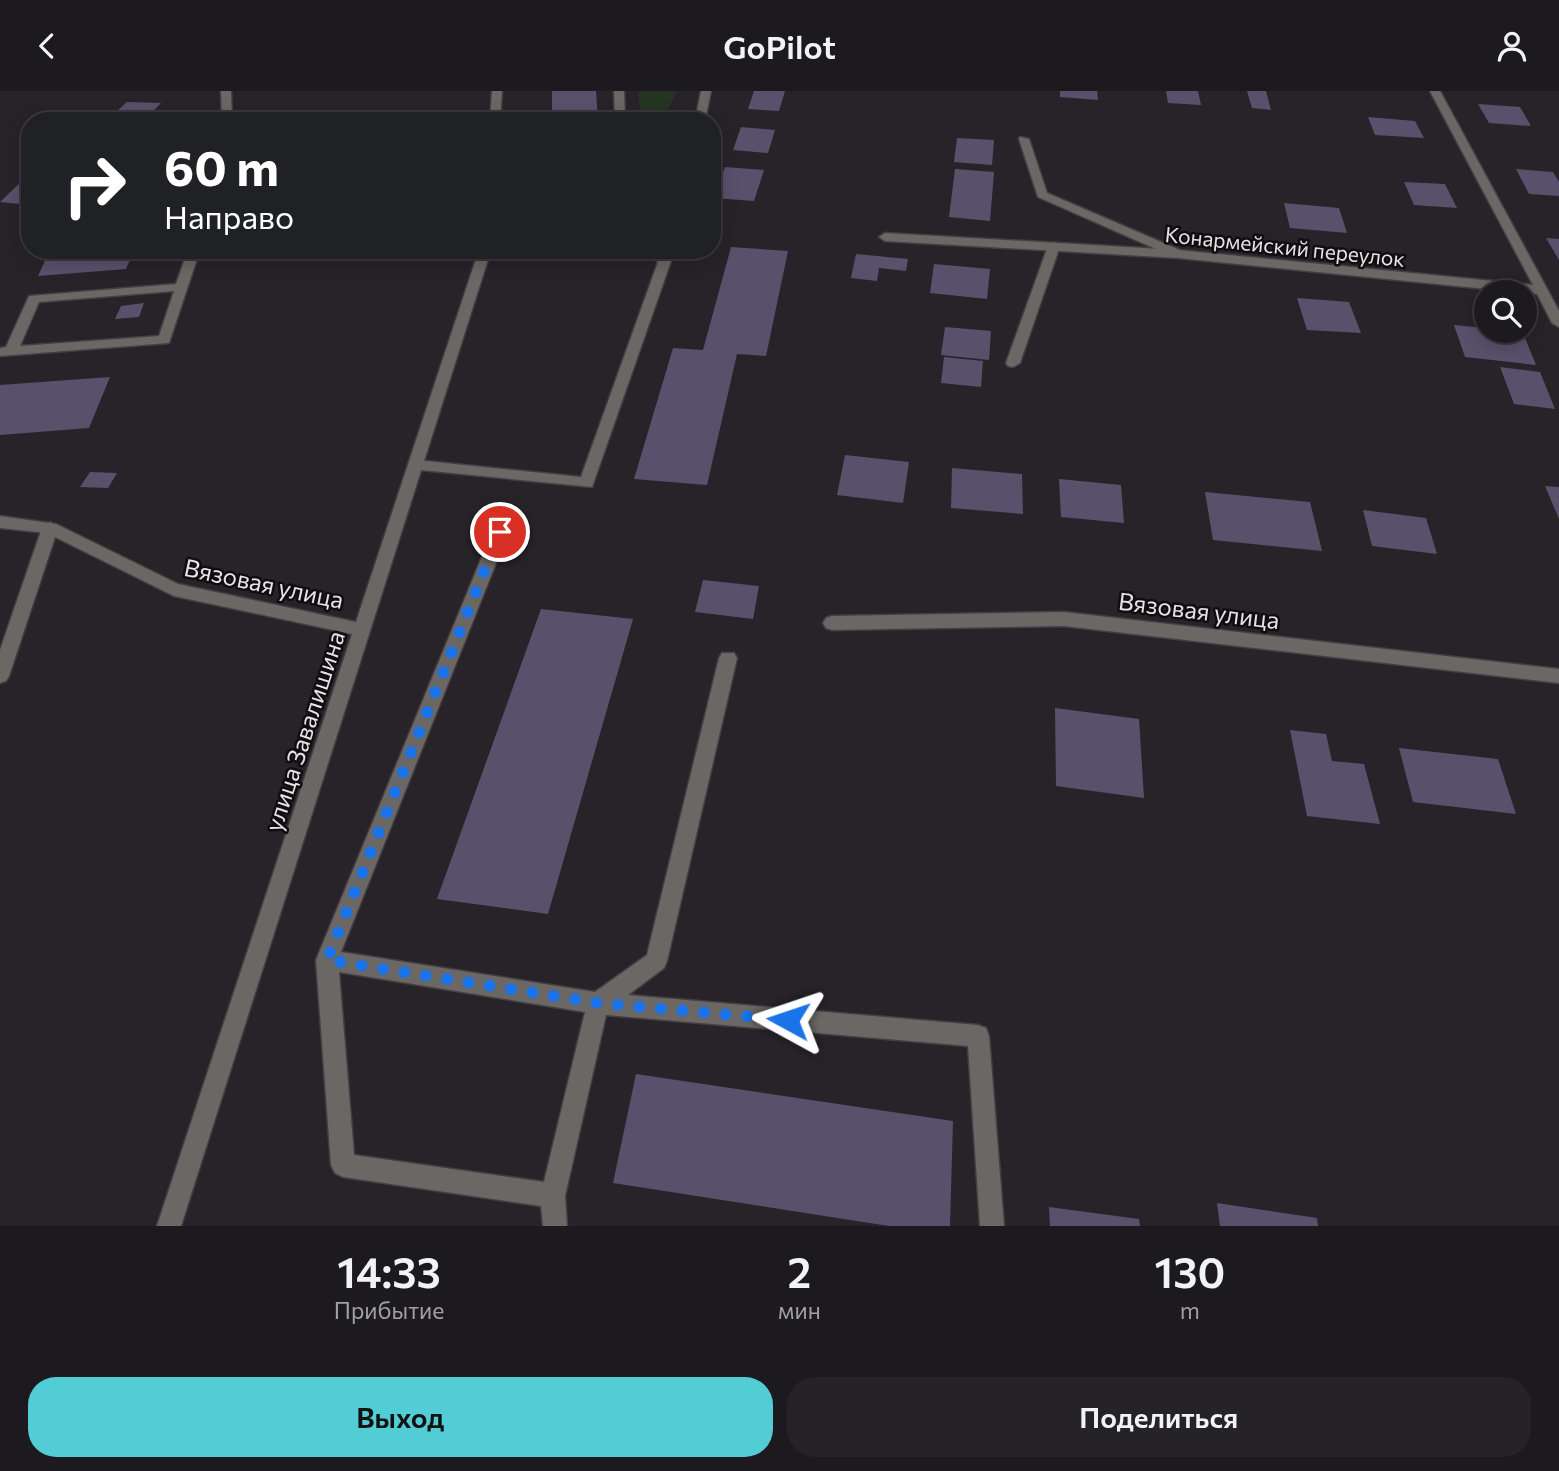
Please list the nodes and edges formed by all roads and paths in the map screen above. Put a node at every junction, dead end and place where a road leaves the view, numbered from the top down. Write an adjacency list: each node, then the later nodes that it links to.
1 (226, 91): 6 (street)
2 (497, 91): 7 (street)
3 (619, 91): 8 (street)
4 (706, 91): 9 (street)
5 (1435, 91): 18 (street)
6 (227, 112)
7 (496, 112)
8 (620, 112)
9 (702, 112)
10 (1024, 139): 13 (street)
11 (886, 237): 12 (street, Конармейский переулок)
12 (1054, 246): 13 (street, Конармейский переулок); 21 (street)
13 (1178, 254): 18 (street, Конармейский переулок)
14 (191, 259): 17 (street)
15 (482, 259): 22 (street, улица Завалишина)
16 (662, 259): 22 (street)
17 (181, 287): 20 (street); 20 (street)
18 (1540, 290): 19 (street)
19 (1559, 323)
20 (6, 352)
21 (1013, 363)
22 (416, 465): 27 (street, улица Завалишина)
23 (508, 513): 31 (street)
24 (0, 522): 25 (street, Вязовая улица)
25 (50, 528): 27 (street, Вязовая улица); 29 (street)
26 (832, 623): 30 (street, Вязовая улица)
27 (363, 630): 34 (street, улица Завалишина)
28 (727, 658): 32 (street)
29 (0, 676)
30 (1559, 676)
31 (327, 960): 32 (street); 33 (street)
32 (598, 1003): 33 (street); 36 (street)
33 (553, 1196): 35 (street)
34 (169, 1226)
35 (555, 1226)
36 (992, 1226)

